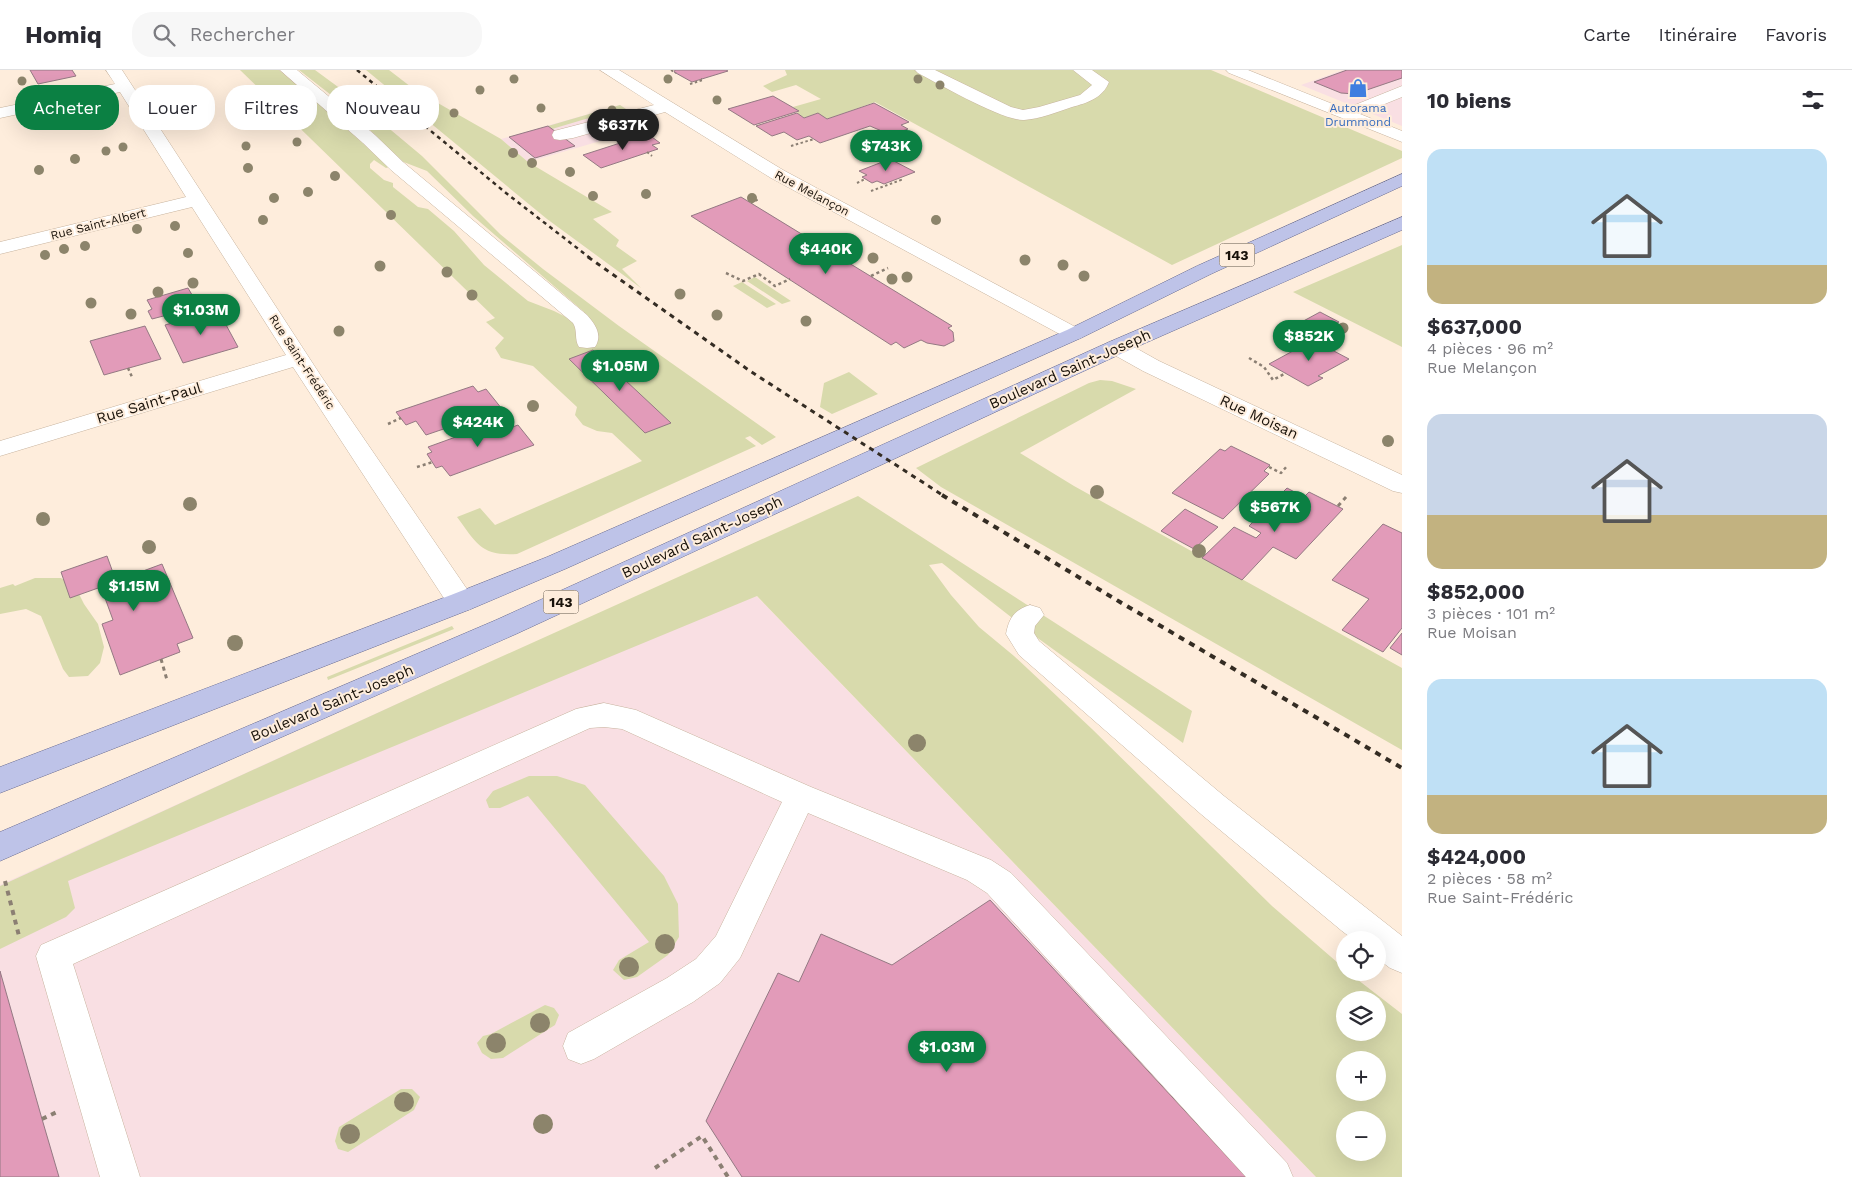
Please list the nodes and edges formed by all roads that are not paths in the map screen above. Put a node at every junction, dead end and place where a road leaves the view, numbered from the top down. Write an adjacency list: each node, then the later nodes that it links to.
1 (288, 70): 20 (street)
2 (608, 70): 9 (street, Rue Melançon)
3 (923, 70): 4 (street)
4 (1081, 70)
5 (1234, 70): 12 (street)
6 (119, 78): 11 (street); 16 (street, Rue Saint-Frédéric)
7 (1399, 86): 8 (street)
8 (1374, 102): 10 (street); 12 (street)
9 (666, 107): 13 (street); 19 (street, Rue Melançon)
10 (1396, 111)
11 (0, 113)
12 (1346, 114): 14 (street)
13 (560, 135)
14 (1402, 137)
15 (1402, 179): 19 (main road, Boulevard Saint-Joseph / 143)
16 (197, 200): 18 (street, Rue Saint-Albert); 22 (street, Rue Saint-Frédéric)
17 (1401, 224): 21 (main road, Boulevard Saint-Joseph / 143)
18 (0, 248)
19 (1074, 334): 25 (main road, Boulevard Saint-Joseph / 143)
20 (588, 342)
21 (1117, 346): 24 (street, Rue Moisan); 29 (main road, Boulevard Saint-Joseph / 143)
22 (298, 358): 23 (street, Rue Saint-Paul); 25 (street, Rue Saint-Frédéric)
23 (0, 449)
24 (1402, 485)
25 (461, 602): 27 (main road, Boulevard Saint-Joseph / 143)
26 (1030, 615): 30 (street)
27 (0, 780)
28 (800, 796): 31 (street); 32 (street); 33 (street)
29 (0, 847)
30 (1402, 957)
31 (580, 1046)
32 (120, 1177)
33 (1273, 1177)

